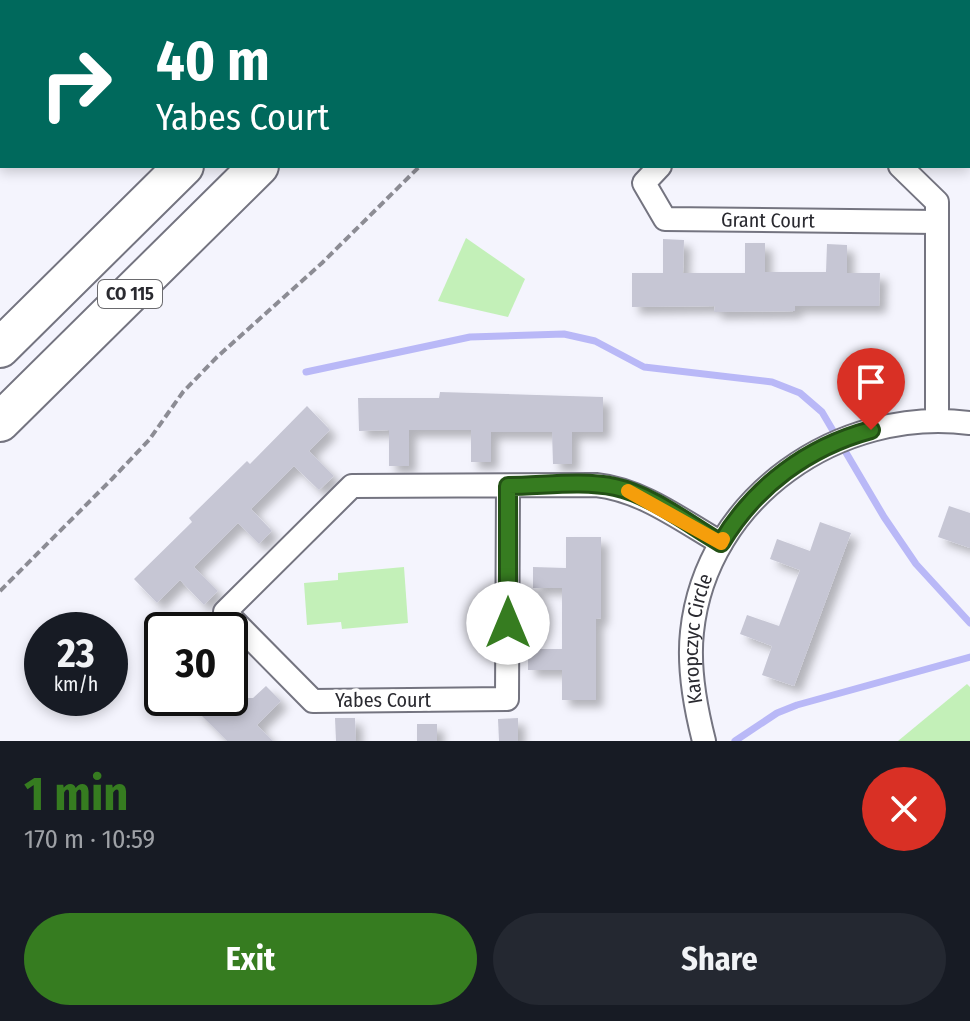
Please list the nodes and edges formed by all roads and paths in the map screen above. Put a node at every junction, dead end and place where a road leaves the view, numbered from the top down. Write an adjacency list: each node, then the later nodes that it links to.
1 (182, 168): 7 (highway, CO 115)
2 (257, 168): 9 (highway, CO 115)
3 (418, 168): 13 (path)
4 (658, 168): 6 (street, Grant Court)
5 (902, 168): 6 (street)
6 (937, 222): 8 (street)
7 (0, 348)
8 (937, 421): 10 (street, Karopczyc Circle); 12 (street, Karopczyc Circle)
9 (0, 422)
10 (970, 423)
11 (508, 486): 11 (street, Yabes Court); 12 (street, Yabes Court)
12 (721, 543): 14 (street, Karopczyc Circle)
13 (0, 591)
14 (704, 741)

